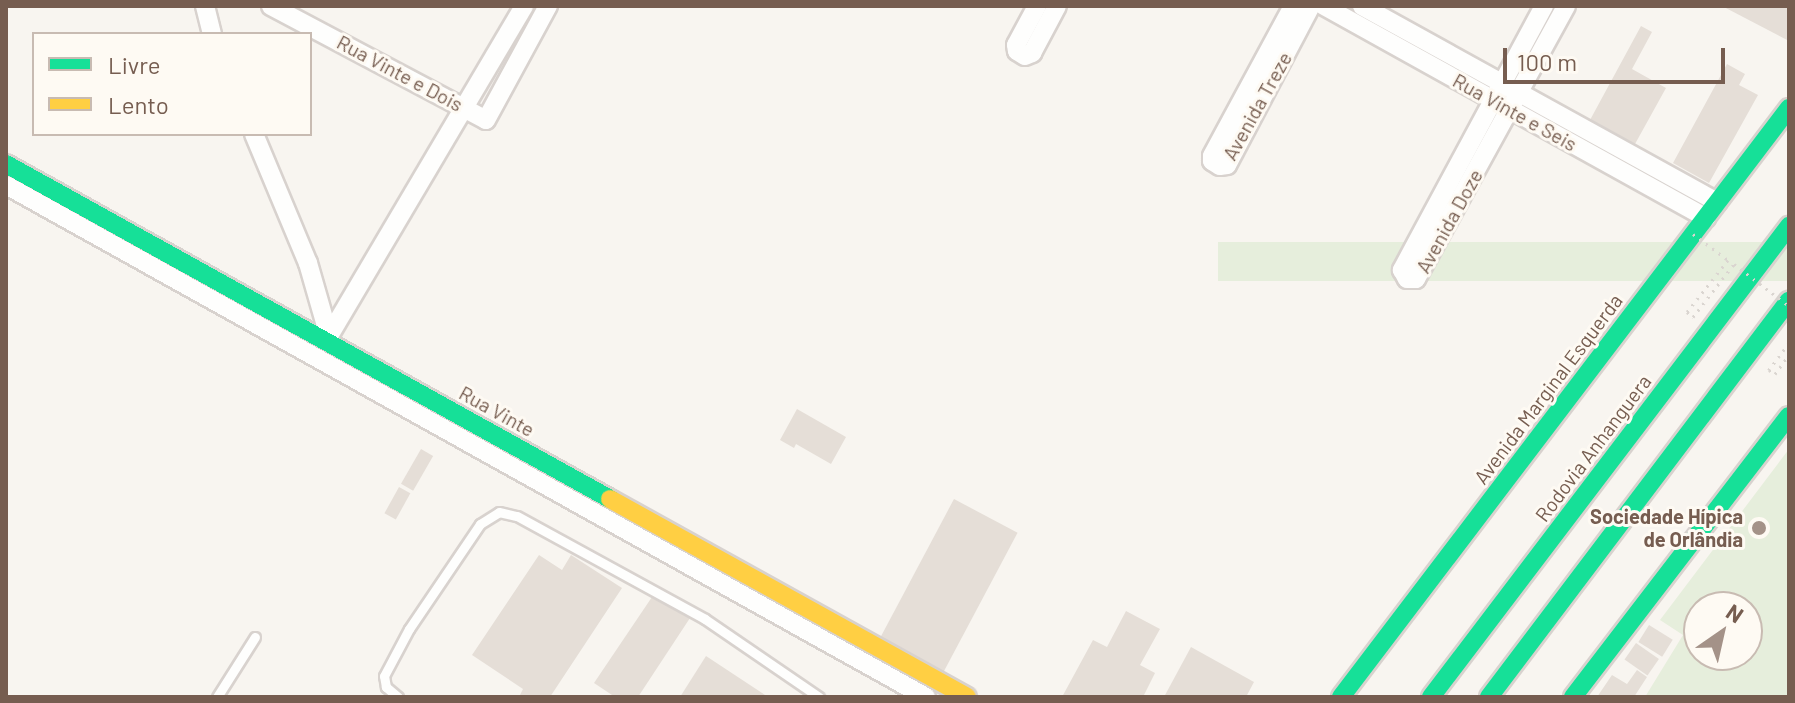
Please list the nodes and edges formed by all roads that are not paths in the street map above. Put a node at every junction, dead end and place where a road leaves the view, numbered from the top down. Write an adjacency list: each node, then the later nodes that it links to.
1 (205, 6): 13 (street)
2 (524, 6): 16 (street)
3 (548, 6): 18 (street)
4 (1037, 6): 5 (street)
5 (1057, 6)
6 (1293, 6): 7 (street, Avenida Treze)
7 (1311, 6)
8 (1324, 6): 14 (street, Rua Vinte e Seis)
9 (1362, 6): 14 (street, Rua Vinte e Seis)
10 (1544, 6): 15 (street, Avenida Doze)
11 (1566, 6): 15 (street, Avenida Doze)
12 (283, 9): 16 (street, Rua Vinte e Dois)
13 (212, 32)
14 (1453, 68): 15 (street, Rua Vinte e Seis)
15 (1506, 97): 23 (street, Rua Vinte e Seis); 24 (street, Avenida Doze)
16 (466, 107): 18 (street, Rua Vinte e Dois); 20 (street)
17 (1789, 108): 23 (main road, Avenida Marginal Esquerda)
18 (486, 120): 20 (street)
19 (255, 136): 27 (street)
20 (446, 137): 27 (street)
21 (6, 164): 27 (main road, Rua Vinte)
22 (6, 185): 33 (street, Rua Vinte)
23 (1712, 210): 35 (main road, Avenida Marginal Esquerda)
24 (1440, 218)
25 (1789, 226): 36 (main road, Rodovia Anhanguera)
26 (1789, 304): 37 (main road)
27 (328, 338): 34 (main road, Rua Vinte)
28 (1789, 416): 38 (main road)
29 (255, 637): 30 (lane)
30 (217, 697)
31 (398, 697): 32 (lane)
32 (819, 697)
33 (926, 697)
34 (967, 697)
35 (1341, 697)
36 (1431, 697)
37 (1489, 697)
38 (1573, 697)

